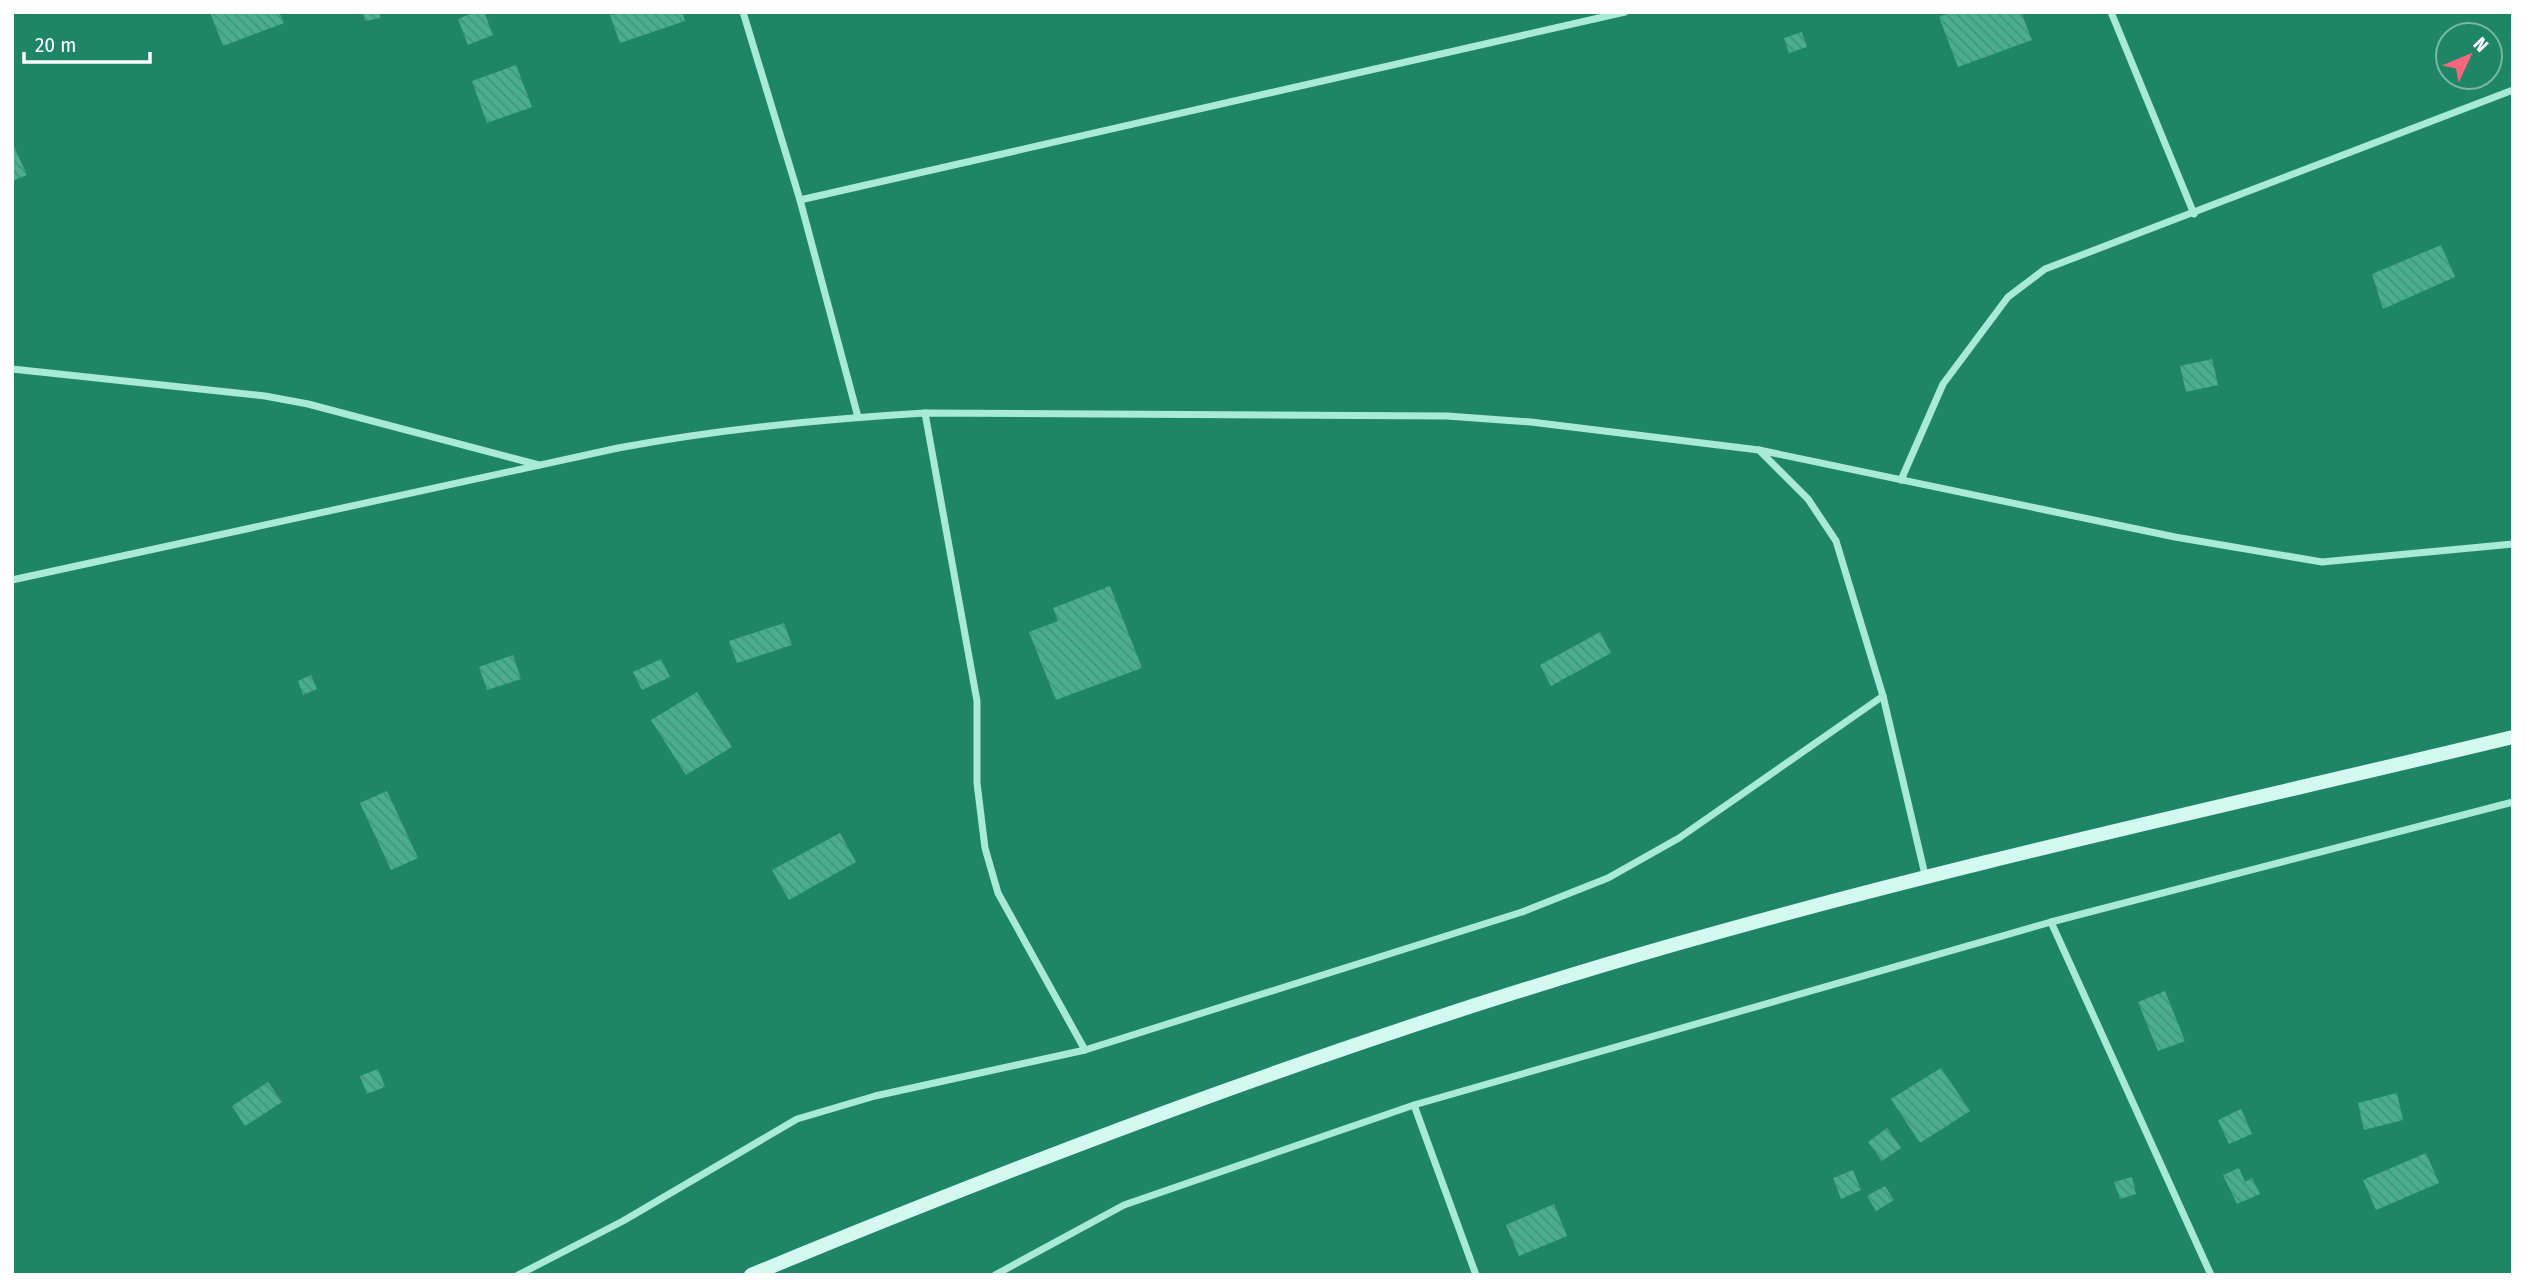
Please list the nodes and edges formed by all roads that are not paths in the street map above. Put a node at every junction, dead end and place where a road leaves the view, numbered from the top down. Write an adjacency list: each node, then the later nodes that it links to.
1 (743, 12): 5 (street)
2 (1625, 12): 5 (street)
3 (2111, 12): 6 (street)
4 (2513, 90): 6 (street)
5 (800, 200): 9 (street)
6 (2194, 214): 12 (street)
7 (12, 369): 11 (street)
8 (925, 413): 9 (street); 10 (street); 20 (street)
9 (858, 417): 11 (street)
10 (1759, 450): 12 (street); 15 (street)
11 (543, 466): 14 (street)
12 (1901, 480): 13 (street)
13 (2513, 544)
14 (12, 580)
15 (1883, 696): 18 (street); 20 (street)
16 (2513, 737): 18 (main road)
17 (2513, 802): 19 (street)
18 (1926, 879): 23 (main road)
19 (2052, 922): 21 (street); 26 (street)
20 (1085, 1050): 22 (street)
21 (1414, 1105): 24 (street); 25 (street)
22 (518, 1275)
23 (751, 1275)
24 (995, 1275)
25 (1476, 1275)
26 (2211, 1275)

